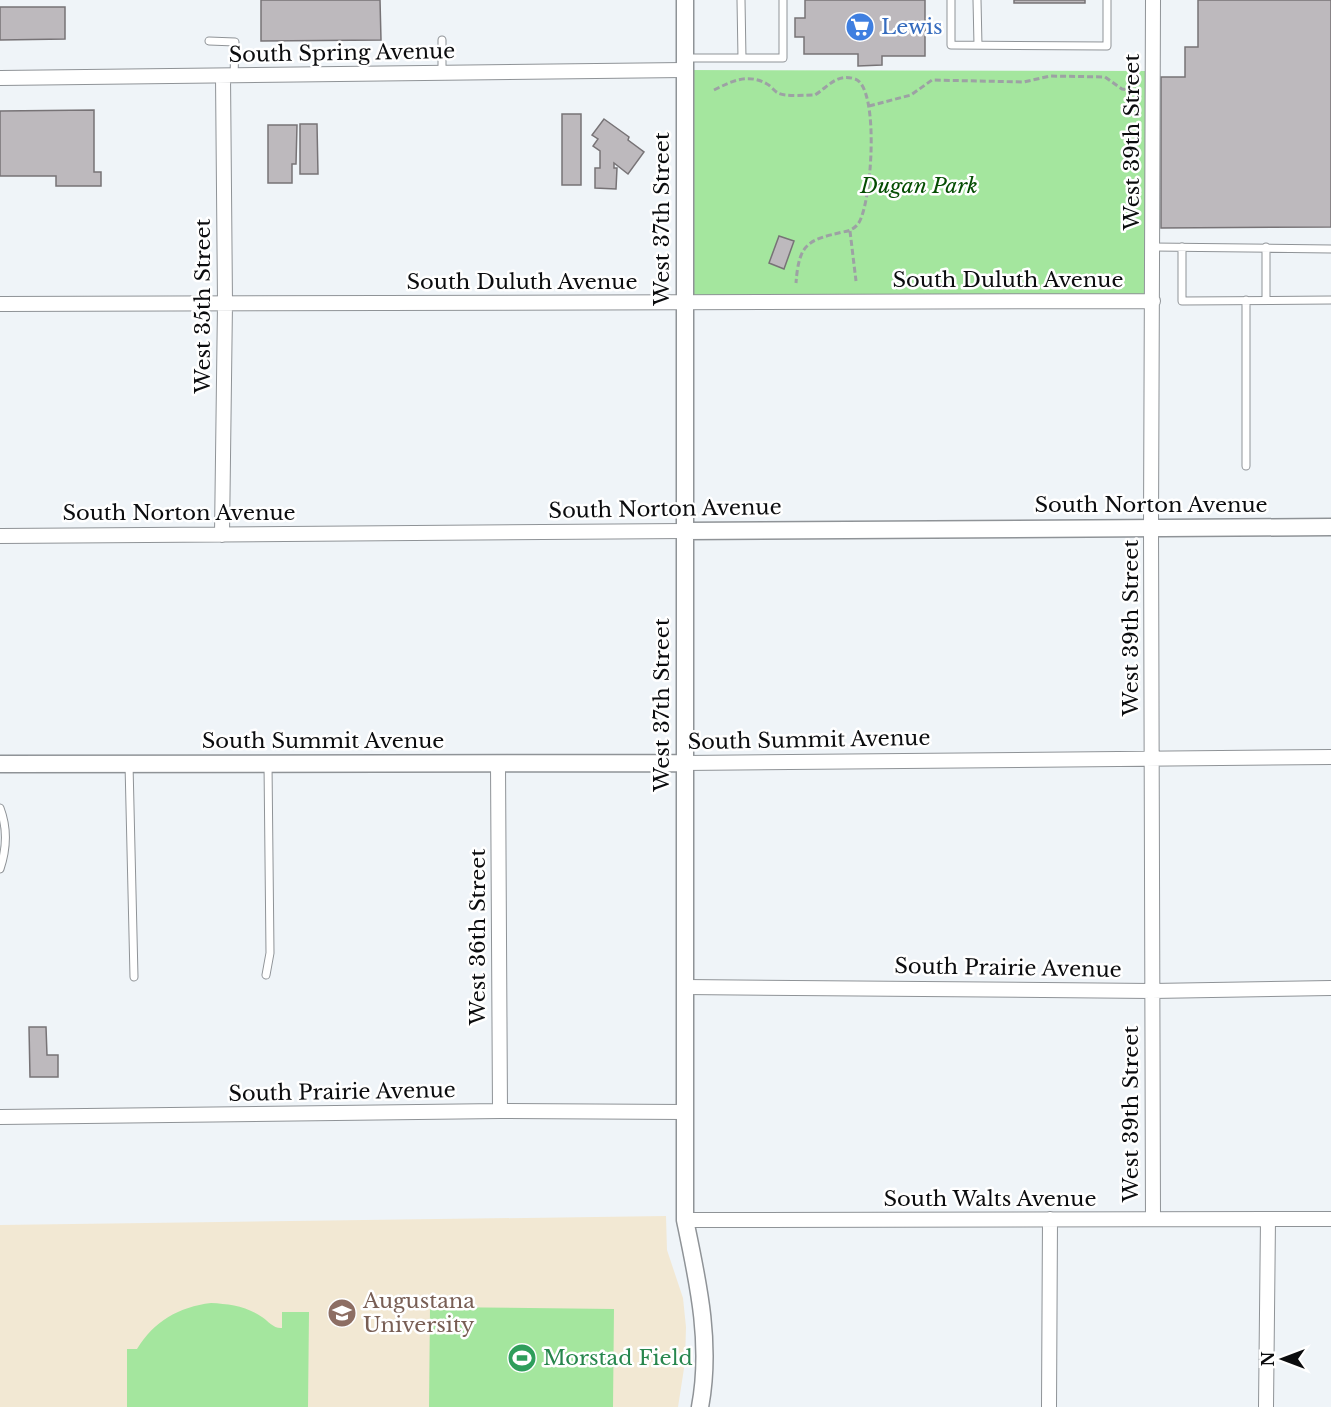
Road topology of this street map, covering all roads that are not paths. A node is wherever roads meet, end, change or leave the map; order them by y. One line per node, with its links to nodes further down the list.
1 (685, 0): 12 (street, West 37th Street)
2 (741, 0): 11 (lane)
3 (783, 0): 11 (lane)
4 (951, 0): 10 (lane)
5 (977, 0): 10 (lane)
6 (1107, 0): 10 (lane)
7 (1153, 0): 16 (street, West 39th Street)
8 (442, 40): 13 (lane)
9 (209, 41): 14 (lane)
10 (978, 45)
11 (742, 58): 12 (lane)
12 (684, 64): 13 (street, South Spring Avenue); 24 (street, West 37th Street)
13 (441, 73): 14 (street, South Spring Avenue)
14 (229, 76): 15 (street, South Spring Avenue); 25 (street, West 35th Street)
15 (0, 78)
16 (1153, 247): 17 (lane); 23 (street, West 39th Street)
17 (1182, 247): 18 (lane); 20 (lane)
18 (1266, 247): 19 (lane); 21 (lane)
19 (1331, 249)
20 (1246, 300): 21 (lane); 27 (lane)
21 (1266, 300): 22 (lane)
22 (1331, 300)
23 (1153, 301): 24 (street, South Duluth Avenue); 28 (street, West 39th Street)
24 (684, 302): 25 (street, South Duluth Avenue); 30 (street, West 37th Street)
25 (225, 303): 26 (street, South Duluth Avenue); 31 (street, West 35th Street)
26 (0, 304)
27 (1246, 466)
28 (1151, 527): 29 (street, South Norton Avenue); 30 (street, South Norton Avenue); 34 (street, West 39th Street)
29 (1331, 527)
30 (685, 531): 31 (street, South Norton Avenue); 39 (street, West 37th Street)
31 (222, 535): 32 (street, South Norton Avenue)
32 (0, 536)
33 (1331, 757): 34 (street, South Summit Avenue)
34 (1153, 758): 39 (street, South Summit Avenue); 46 (street, West 39th Street)
35 (0, 764): 36 (street, South Summit Avenue)
36 (129, 764): 37 (street, South Summit Avenue); 43 (lane)
37 (268, 764): 38 (street, South Summit Avenue); 42 (lane)
38 (498, 764): 39 (street, South Summit Avenue); 47 (street, West 36th Street)
39 (684, 764): 44 (street, West 37th Street)
40 (0, 808): 41 (lane)
41 (0, 869)
42 (266, 975)
43 (134, 977)
44 (685, 987): 46 (street, South Prairie Avenue); 48 (street, West 37th Street)
45 (1331, 988): 46 (street, South Prairie Avenue)
46 (1152, 991): 50 (street, West 39th Street)
47 (500, 1110): 48 (street, South Prairie Avenue); 49 (street, South Prairie Avenue)
48 (684, 1112): 53 (street, West 37th Street)
49 (0, 1117)
50 (1153, 1219): 51 (street, South Walts Avenue); 54 (street, South Walts Avenue)
51 (1268, 1219): 52 (street, South Walts Avenue); 57 (street)
52 (1331, 1219)
53 (685, 1220): 54 (street, South Walts Avenue); 55 (street, West 37th Street)
54 (1050, 1220): 56 (street)
55 (700, 1407)
56 (1049, 1407)
57 (1266, 1407)

